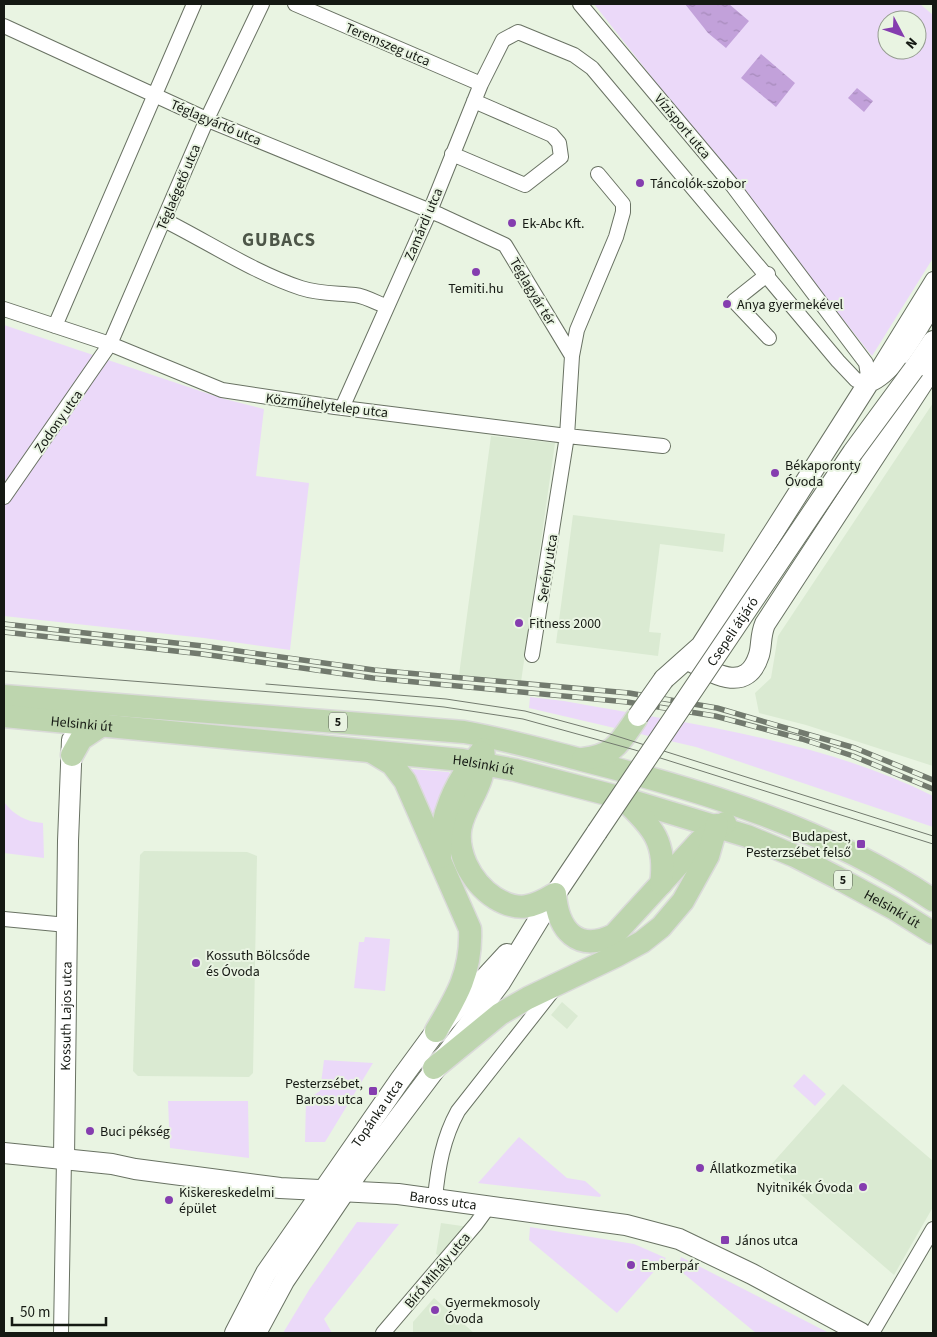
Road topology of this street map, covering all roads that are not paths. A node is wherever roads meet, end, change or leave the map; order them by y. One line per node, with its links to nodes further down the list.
1 (194, 4): 7 (street)
2 (262, 4): 9 (street, Téglaégető utca)
3 (295, 4): 6 (street, Teremszeg utca)
4 (580, 4): 23 (street, Vízisport utca)
5 (4, 26): 7 (street, Téglagyártó utca)
6 (481, 84): 8 (street, Zamárdi utca); 14 (street, Zamárdi utca)
7 (155, 96): 9 (street, Téglagyártó utca); 19 (street)
8 (474, 101): 10 (street, Zamárdi utca); 10 (street)
9 (207, 119): 12 (street, Téglagyártó utca); 13 (street, Téglaégető utca)
10 (452, 154): 12 (street, Zamárdi utca)
11 (598, 174): 25 (street, Téglagyár tér)
12 (430, 211): 17 (street, Zamárdi utca); 25 (street, Téglagyár tér)
13 (164, 220): 17 (street); 22 (street, Téglaégető utca)
14 (768, 274): 20 (street); 26 (street)
15 (933, 279): 28 (street)
16 (933, 303): 28 (street)
17 (387, 307): 29 (street, Zamárdi utca)
18 (4, 309): 19 (street, Közműhelytelep utca)
19 (55, 326): 22 (street, Közműhelytelep utca)
20 (769, 338)
21 (933, 341): 27 (street, Csepeli átjáró)
22 (110, 344): 29 (street, Közműhelytelep utca); 32 (street, Zodony utca)
23 (853, 348): 26 (street); 28 (street, Vízisport utca)
24 (933, 349): 27 (street, Csepeli átjáró)
25 (572, 356): 30 (street, Téglagyár tér)
26 (838, 360): 28 (street)
27 (924, 368): 34 (street); 57 (street, Csepeli átjáró, bridge)
28 (869, 382): 34 (street)
29 (342, 408): 30 (street, Közműhelytelep utca)
30 (567, 436): 31 (street, Közműhelytelep utca); 33 (street, Serény utca)
31 (663, 446)
32 (4, 497)
33 (532, 655)
34 (688, 660): 38 (street, bridge)
35 (4, 696): 36 (main road, Helsinki út / 5)
36 (61, 700): 39 (street, Kossuth Lajos utca); 42 (main road, Helsinki út / 5)
37 (4, 716): 39 (main road, Helsinki út / 5)
38 (636, 719): 44 (main road); 46 (main road)
39 (71, 722): 40 (main road, Helsinki út / 5); 43 (street, Kossuth Lajos utca)
40 (102, 725): 41 (main road, Helsinki út / 5); 43 (main road)
41 (371, 751): 42 (main road, Helsinki út / 5); 53 (main road)
42 (478, 752): 44 (main road, Helsinki út / 5); 45 (main road, Helsinki út / 5); 47 (main road); 53 (main road)
43 (72, 755): 59 (street, Kossuth Lajos utca)
44 (582, 760): 46 (main road, Helsinki út / 5)
45 (515, 770): 47 (main road); 49 (main road, Helsinki út / 5)
46 (662, 779): 48 (main road, Helsinki út / 5)
47 (479, 787): 57 (main road)
48 (698, 791): 50 (main road); 54 (main road, Helsinki út / 5)
49 (622, 798): 50 (main road, Helsinki út / 5); 55 (main road)
50 (717, 828): 51 (main road, Helsinki út / 5); 52 (main road); 54 (main road); 55 (main road)
51 (747, 836): 52 (main road); 60 (main road, Helsinki út / 5)
52 (708, 856): 61 (main road)
53 (441, 860): 62 (main road)
54 (877, 866): 56 (main road, Helsinki út / 5)
55 (661, 884): 57 (main road)
56 (933, 900)
57 (549, 902): 62 (street, Topánka utca); 63 (street, Topánka utca)
58 (4, 919): 59 (street)
59 (67, 925): 65 (street, Kossuth Lajos utca)
60 (933, 934)
61 (559, 983): 63 (main road); 68 (street)
62 (436, 1031): 66 (street, Topánka utca)
63 (434, 1068): 67 (street, Topánka utca)
64 (4, 1153): 65 (street, Baross utca)
65 (64, 1158): 66 (street, Baross utca); 71 (street, Kossuth Lajos utca)
66 (323, 1191): 67 (street, Baross utca); 72 (street, Topánka utca)
67 (345, 1191): 68 (street, Baross utca); 73 (street, Topánka utca)
68 (435, 1198): 69 (street, Baross utca)
69 (489, 1206): 74 (street, Bíró Mihály utca); 75 (street, Baross utca)
70 (933, 1228): 76 (street)
71 (61, 1333)
72 (234, 1333)
73 (256, 1333)
74 (384, 1333)
75 (861, 1333)
76 (872, 1333)

